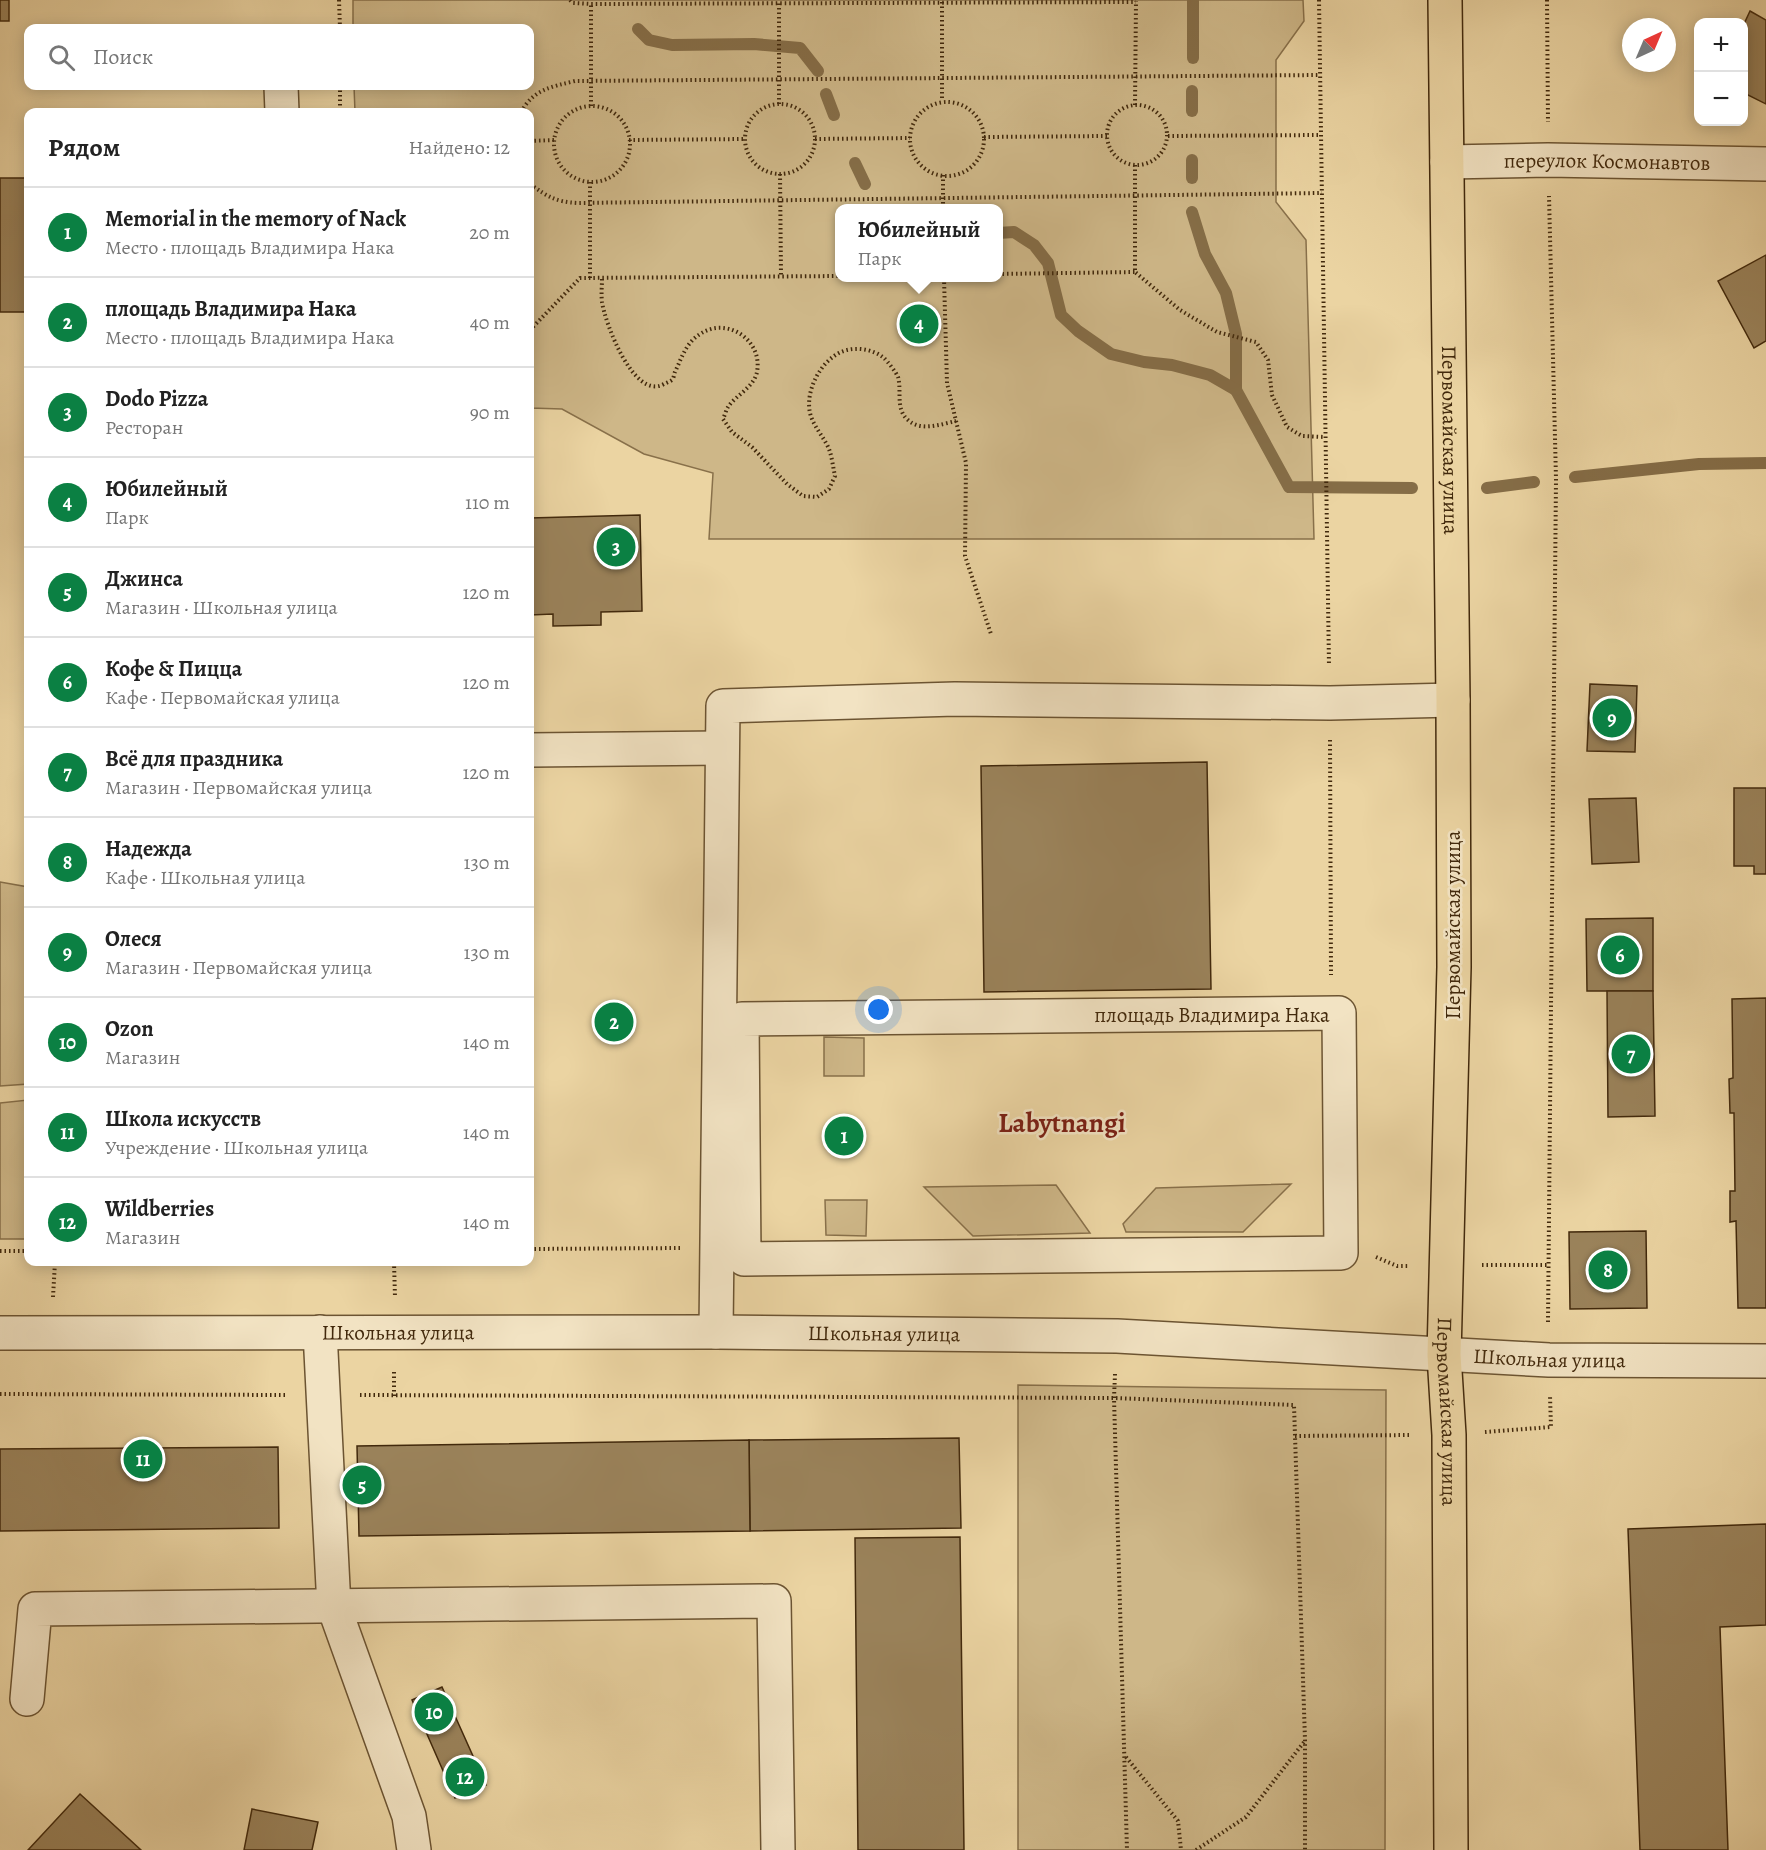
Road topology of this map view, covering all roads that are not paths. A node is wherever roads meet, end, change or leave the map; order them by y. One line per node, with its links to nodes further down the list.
1 (1445, 0): 4 (main road, Первомайская улица)
2 (282, 90): 3 (street)
3 (282, 108)
4 (1448, 162): 5 (street, переулок Космонавтов); 6 (main road, Первомайская улица)
5 (1766, 164)
6 (1453, 700): 7 (street); 13 (main road, Первомайская улица)
7 (721, 748): 8 (street); 11 (street)
8 (534, 750)
9 (744, 1259): 9 (street, площадь Владимира Нака)
10 (320, 1332): 11 (street, Школьная улица); 12 (street, Школьная улица); 15 (street)
11 (716, 1332): 13 (street, Школьная улица)
12 (0, 1333)
13 (1444, 1354): 14 (street, Школьная улица); 19 (main road, Первомайская улица)
14 (1766, 1361)
15 (334, 1607): 16 (street); 17 (street); 18 (street)
16 (27, 1699)
17 (414, 1850)
18 (778, 1850)
19 (1451, 1850)

